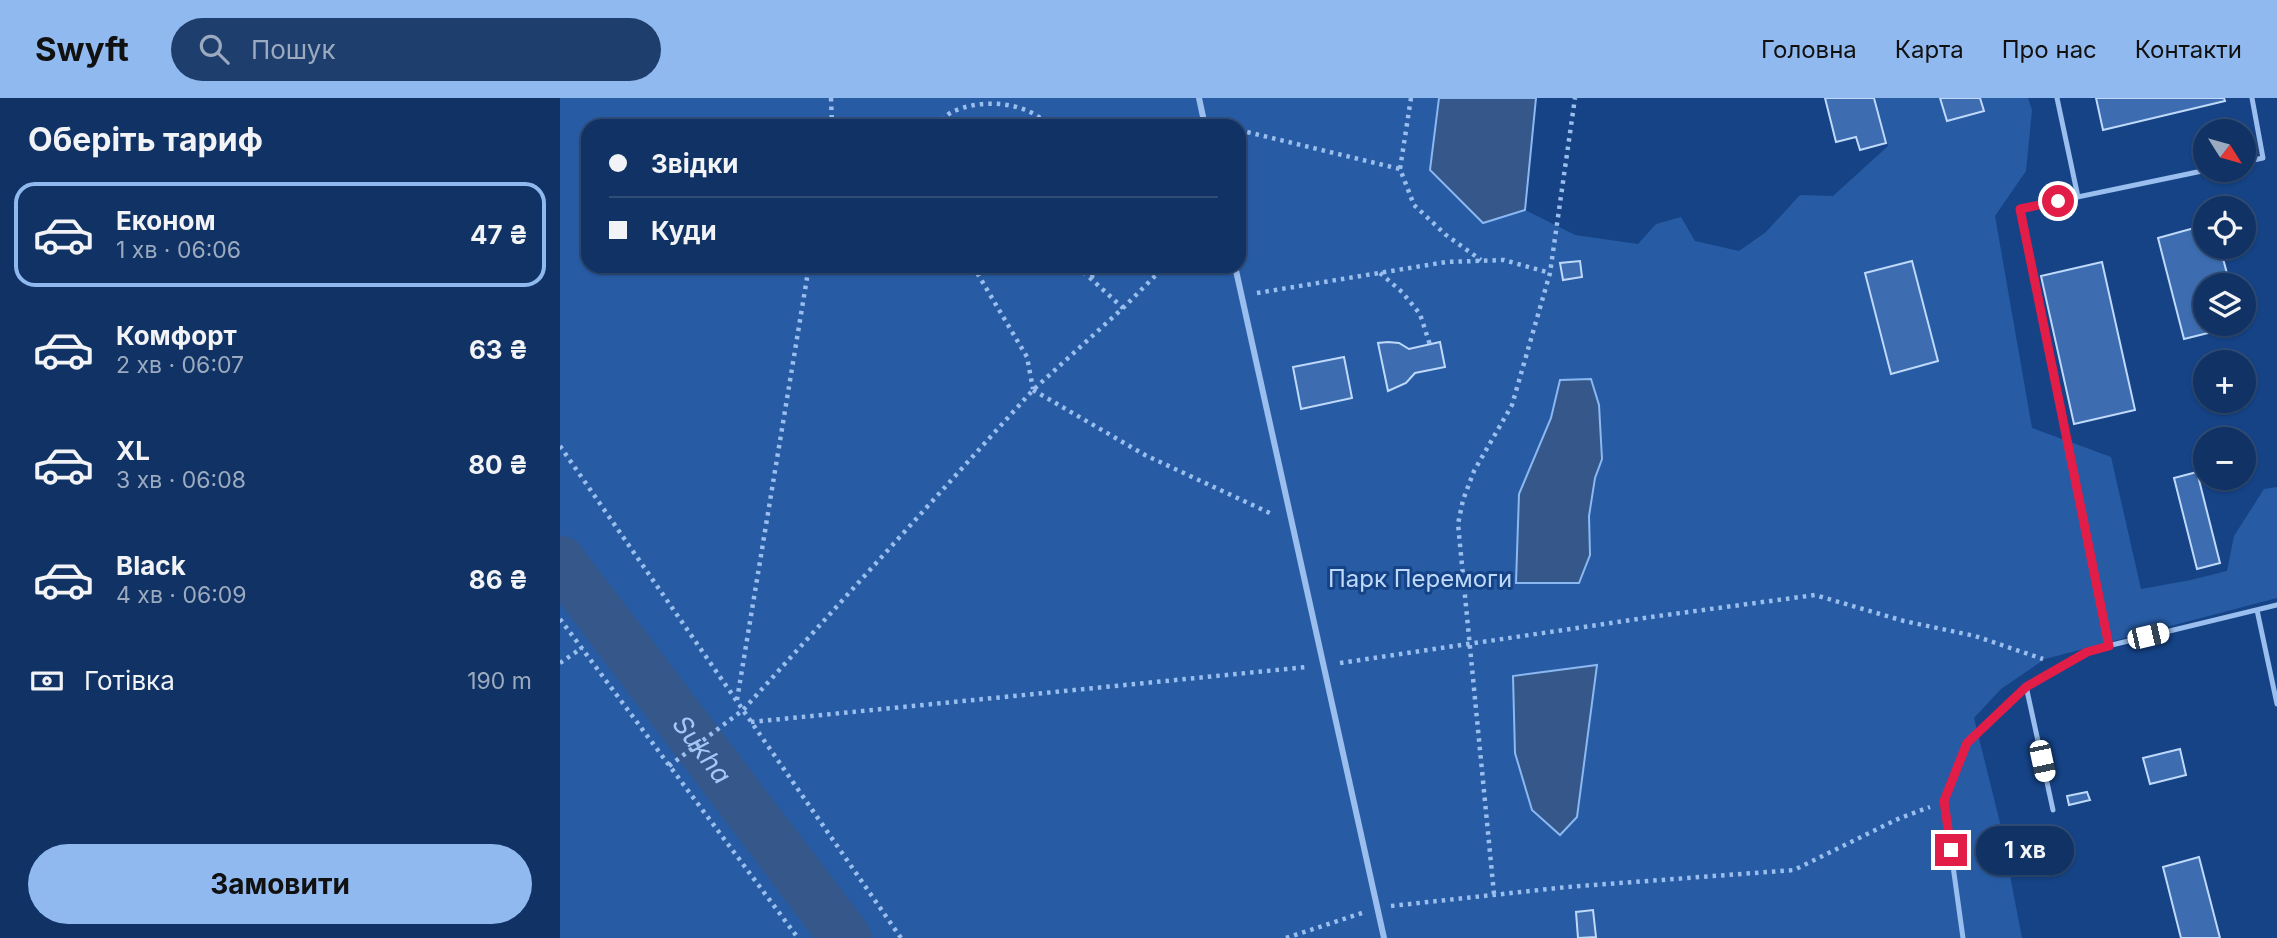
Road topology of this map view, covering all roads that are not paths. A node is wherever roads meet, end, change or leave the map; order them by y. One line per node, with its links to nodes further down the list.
1 (1199, 98): 4 (street)
2 (2057, 98): 9 (lane)
3 (2252, 98): 5 (lane)
4 (1204, 119)
5 (2256, 119)
6 (2256, 120): 7 (lane)
7 (2256, 159)
8 (2193, 173): 9 (lane)
9 (2078, 197): 13 (lane)
10 (1237, 273): 17 (street)
11 (2277, 605): 12 (lane)
12 (2257, 610): 13 (lane); 15 (lane)
13 (2109, 646): 14 (lane)
14 (2026, 687): 16 (lane); 18 (lane)
15 (2277, 704)
16 (2053, 810)
17 (1384, 938)
18 (1964, 938)

